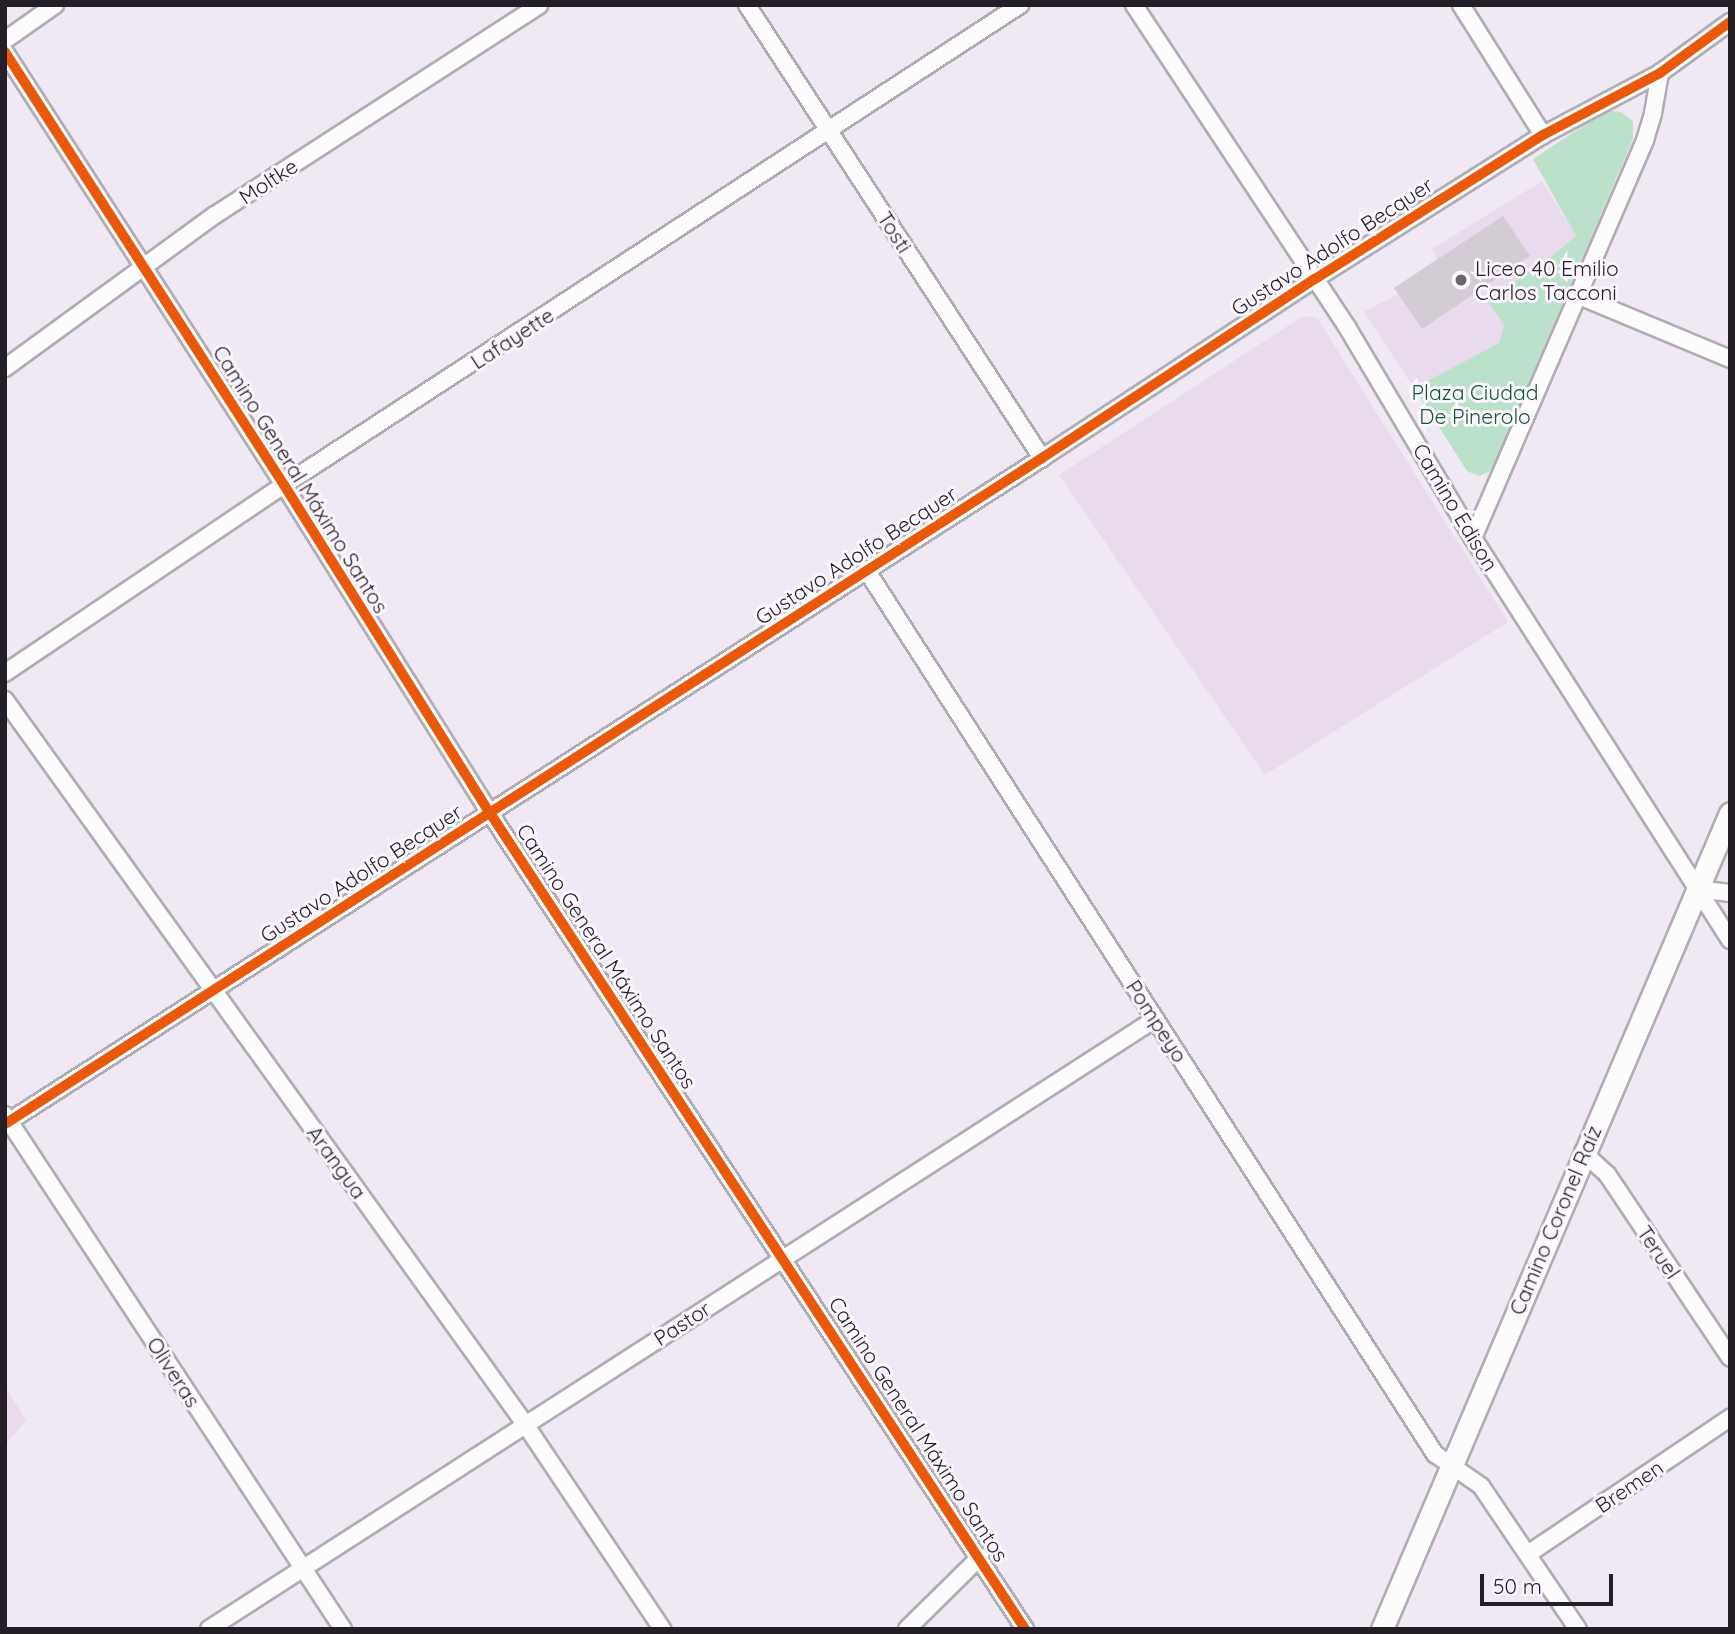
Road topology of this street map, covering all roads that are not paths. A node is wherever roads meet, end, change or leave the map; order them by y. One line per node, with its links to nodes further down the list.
1 (55, 5): 8 (street)
2 (539, 5): 13 (street, Moltke)
3 (747, 5): 11 (street, Tosti)
4 (1020, 5): 11 (street, Lafayette)
5 (1134, 5): 14 (street, Camino Edison)
6 (1461, 5): 12 (street)
7 (1730, 22): 10 (street, Gustavo Adolfo Becquer)
8 (5, 40)
9 (5, 52): 13 (street, Camino General Máximo Santos)
10 (1660, 73): 12 (street, Gustavo Adolfo Becquer); 15 (street)
11 (829, 132): 18 (street, Tosti); 19 (street, Lafayette)
12 (1543, 135): 14 (street, Gustavo Adolfo Becquer)
13 (143, 267): 17 (street, Moltke); 19 (street, Camino General Máximo Santos)
14 (1315, 279): 18 (street, Gustavo Adolfo Becquer); 20 (street, Camino Edison)
15 (1578, 296): 16 (street); 20 (street)
16 (1730, 359)
17 (5, 368)
18 (1042, 458): 21 (street, Gustavo Adolfo Becquer)
19 (284, 485): 22 (street, Lafayette); 24 (street, Camino General Máximo Santos)
20 (1473, 538): 26 (street, Camino Edison)
21 (867, 570): 24 (street, Gustavo Adolfo Becquer); 30 (street, Pompeyo)
22 (5, 673)
23 (5, 700): 29 (street, Arangua)
24 (490, 813): 29 (street, Gustavo Adolfo Becquer); 33 (street, Camino General Máximo Santos)
25 (1730, 813): 26 (street, Camino Coronel Raíz)
26 (1697, 889): 27 (street); 28 (street, Camino Edison); 32 (street, Camino Coronel Raíz)
27 (1730, 893)
28 (1730, 940)
29 (214, 991): 31 (street, Gustavo Adolfo Becquer); 36 (street, Arangua)
30 (1155, 1019): 33 (street, Pastor); 37 (street, Pompeyo)
31 (7, 1120): 40 (street, Oliveras)
32 (1583, 1152): 34 (street, Teruel); 37 (street, Camino Coronel Raíz)
33 (783, 1258): 36 (street, Pastor); 39 (street, Camino General Máximo Santos)
34 (1730, 1358)
35 (1730, 1418): 38 (street, Bremen)
36 (526, 1424): 40 (street, Pastor); 43 (street, Arangua)
37 (1453, 1466): 38 (street, Pompeyo); 46 (street, Camino Coronel Raíz)
38 (1528, 1554): 47 (street, Pompeyo)
39 (980, 1557): 44 (street); 45 (street, Camino General Máximo Santos)
40 (303, 1568): 41 (street, Pastor); 42 (street, Oliveras)
41 (209, 1629)
42 (343, 1629)
43 (662, 1629)
44 (908, 1629)
45 (1025, 1629)
46 (1382, 1629)
47 (1578, 1629)

